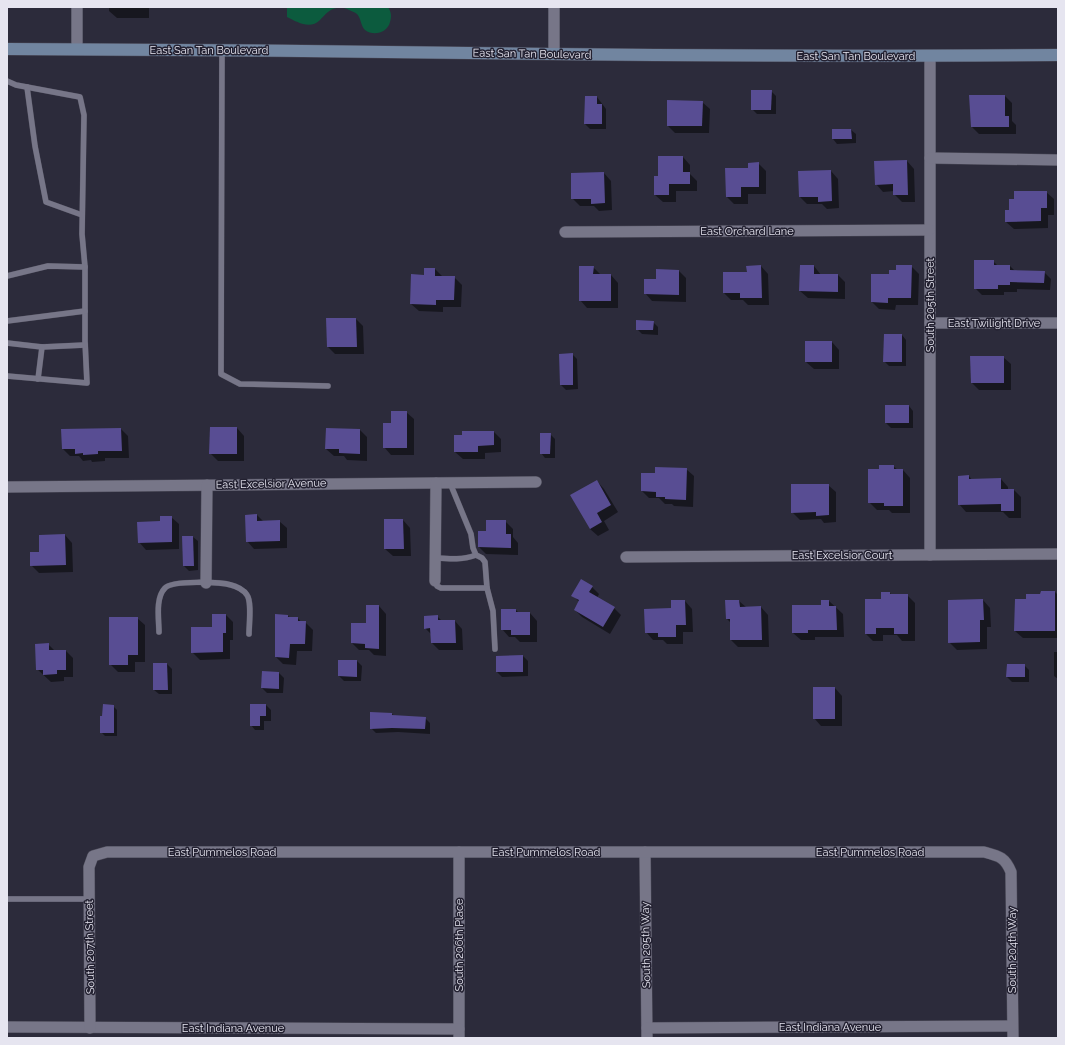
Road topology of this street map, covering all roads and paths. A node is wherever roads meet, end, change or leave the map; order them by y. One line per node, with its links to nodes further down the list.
1 (77, 7): 4 (street)
2 (554, 7): 6 (street)
3 (7, 49): 4 (street, East San Tan Boulevard)
4 (77, 49): 5 (street, East San Tan Boulevard)
5 (222, 50): 6 (street, East San Tan Boulevard); 27 (lane)
6 (554, 54): 7 (street, East San Tan Boulevard)
7 (930, 56): 8 (street, East San Tan Boulevard); 11 (street, South 205th Street)
8 (1058, 56)
9 (7, 81): 10 (lane)
10 (27, 87): 13 (lane); 13 (lane)
11 (930, 158): 12 (street); 14 (street, South 205th Street)
12 (1058, 160)
13 (82, 215): 16 (lane)
14 (929, 230): 15 (street, East Orchard Lane); 20 (street, South 205th Street)
15 (565, 232)
16 (86, 267): 17 (lane); 18 (lane)
17 (7, 276)
18 (85, 311): 19 (lane); 23 (lane)
19 (7, 321)
20 (930, 323): 21 (street, East Twilight Drive); 35 (street, South 205th Street)
21 (1058, 323)
22 (7, 343): 24 (lane)
23 (85, 345): 24 (lane); 26 (lane)
24 (42, 347): 26 (lane)
25 (7, 376): 26 (lane)
26 (38, 379)
27 (328, 386)
28 (536, 482): 30 (street, East Excelsior Avenue)
29 (436, 483): 30 (street, East Excelsior Avenue); 31 (street, East Excelsior Avenue); 37 (street)
30 (450, 483): 33 (lane)
31 (207, 485): 32 (street, East Excelsior Avenue); 39 (street)
32 (7, 487)
33 (476, 554): 37 (lane); 40 (lane)
34 (1058, 554): 35 (street, East Excelsior Court)
35 (930, 555): 36 (street, East Excelsior Court)
36 (626, 557)
37 (436, 558): 38 (street)
38 (435, 581): 40 (lane)
39 (206, 583): 41 (lane); 42 (lane)
40 (487, 588): 43 (lane)
41 (160, 632)
42 (249, 634)
43 (495, 649)
44 (459, 852): 45 (street, East Pummelos Road); 47 (street, East Pummelos Road); 53 (street, South 206th Place)
45 (645, 852): 46 (street, East Pummelos Road); 54 (street, South 205th Way)
46 (1007, 862): 50 (street, South 204th Way)
47 (89, 867): 48 (street, South 207th Street)
48 (89, 899): 49 (lane); 52 (street, South 207th Street)
49 (7, 900)
50 (1012, 1026): 54 (street, East Indiana Avenue); 55 (street, South 204th Way)
51 (7, 1027): 52 (street, East Indiana Avenue)
52 (90, 1028): 53 (street, East Indiana Avenue)
53 (459, 1033)
54 (647, 1033)
55 (1013, 1038)

